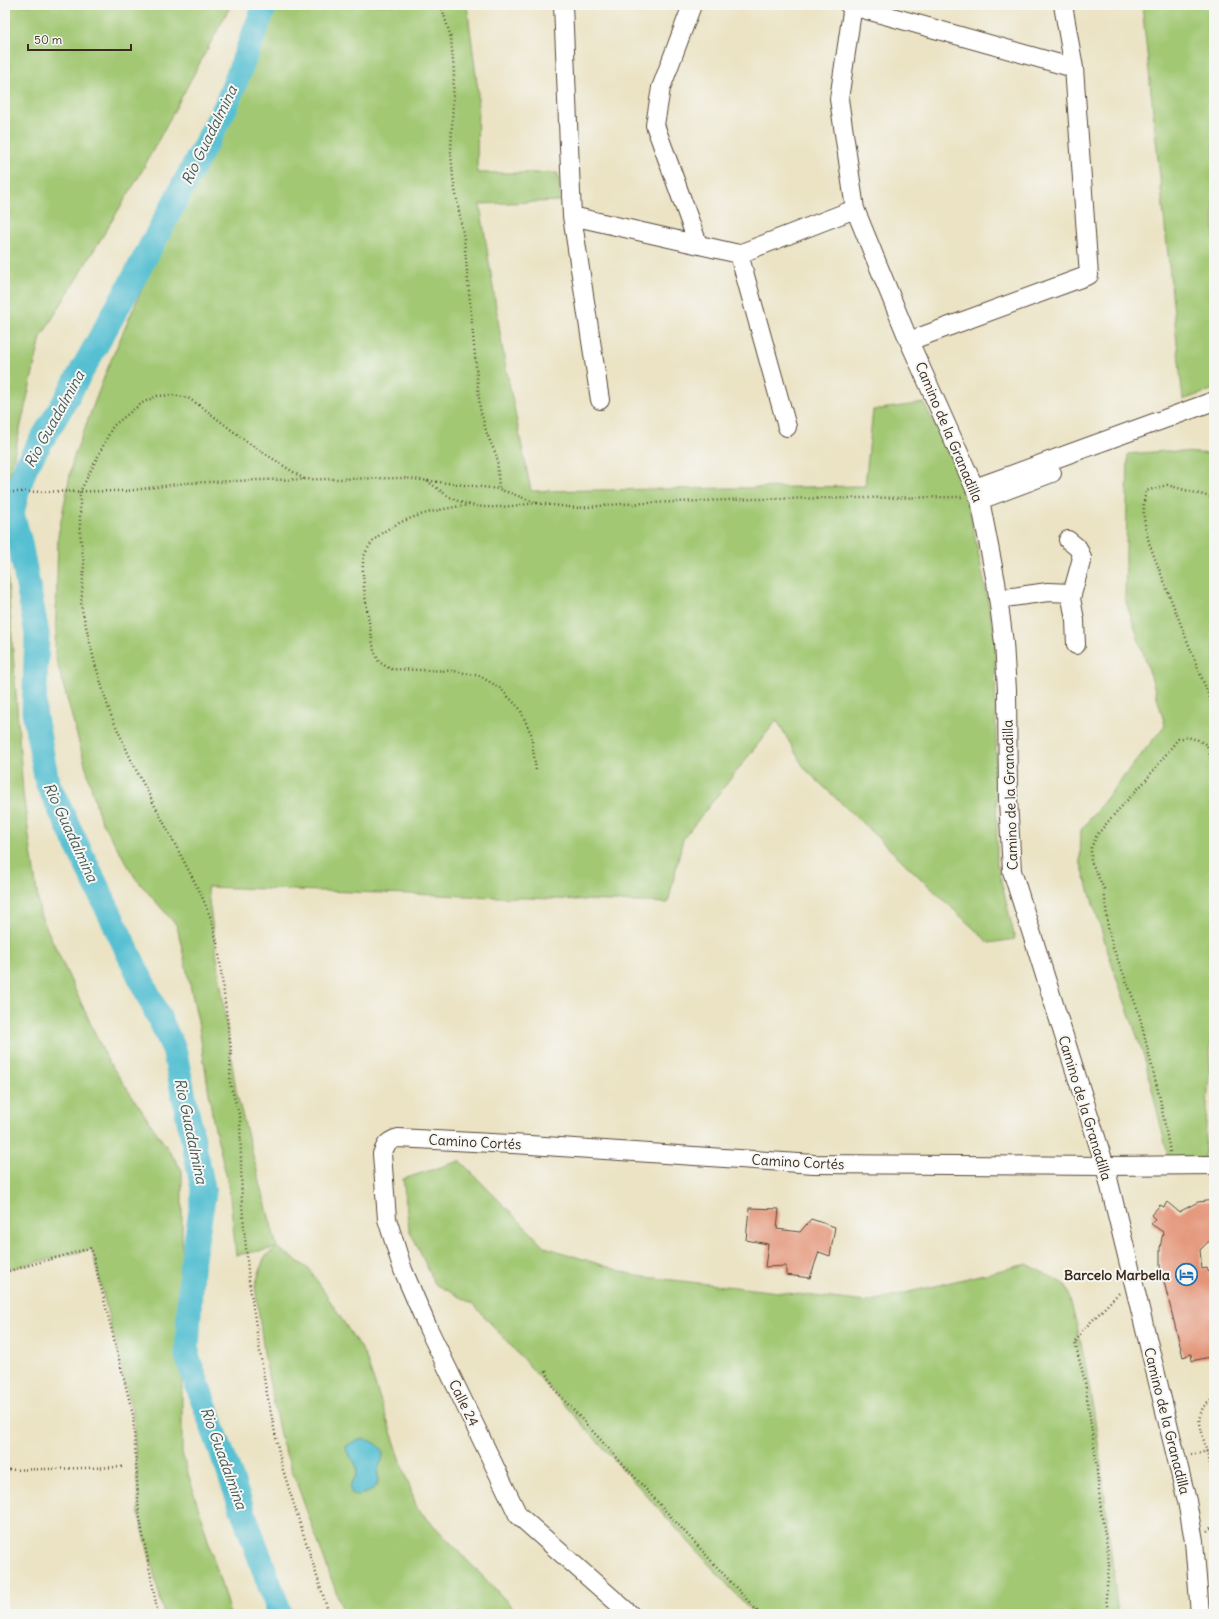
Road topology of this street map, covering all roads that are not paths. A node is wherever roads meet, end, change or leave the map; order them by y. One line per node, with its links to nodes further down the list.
1 (563, 5): 7 (street)
2 (692, 5): 8 (street)
3 (852, 5): 5 (street); 6 (street, Camino de la Granadilla)
4 (1063, 5): 5 (street)
5 (1074, 68): 10 (street)
6 (856, 209): 9 (street); 10 (street, Camino de la Granadilla)
7 (572, 216): 8 (street); 11 (street)
8 (698, 244): 9 (street)
9 (738, 254): 14 (street)
10 (909, 341): 15 (street, Camino de la Granadilla)
11 (600, 400)
12 (1214, 400): 15 (street)
13 (1214, 412): 15 (street)
14 (787, 426)
15 (977, 494): 18 (street, Camino de la Granadilla)
16 (1068, 540): 17 (street)
17 (1072, 593): 18 (street); 19 (street)
18 (998, 599): 22 (street, Camino de la Granadilla)
19 (1076, 645)
20 (385, 1146): 22 (street, Camino Cortés); 23 (street, Calle 24)
21 (1214, 1164): 22 (street, Camino Cortés)
22 (1105, 1166): 24 (street, Camino de la Granadilla)
23 (630, 1614)
24 (1200, 1614)

